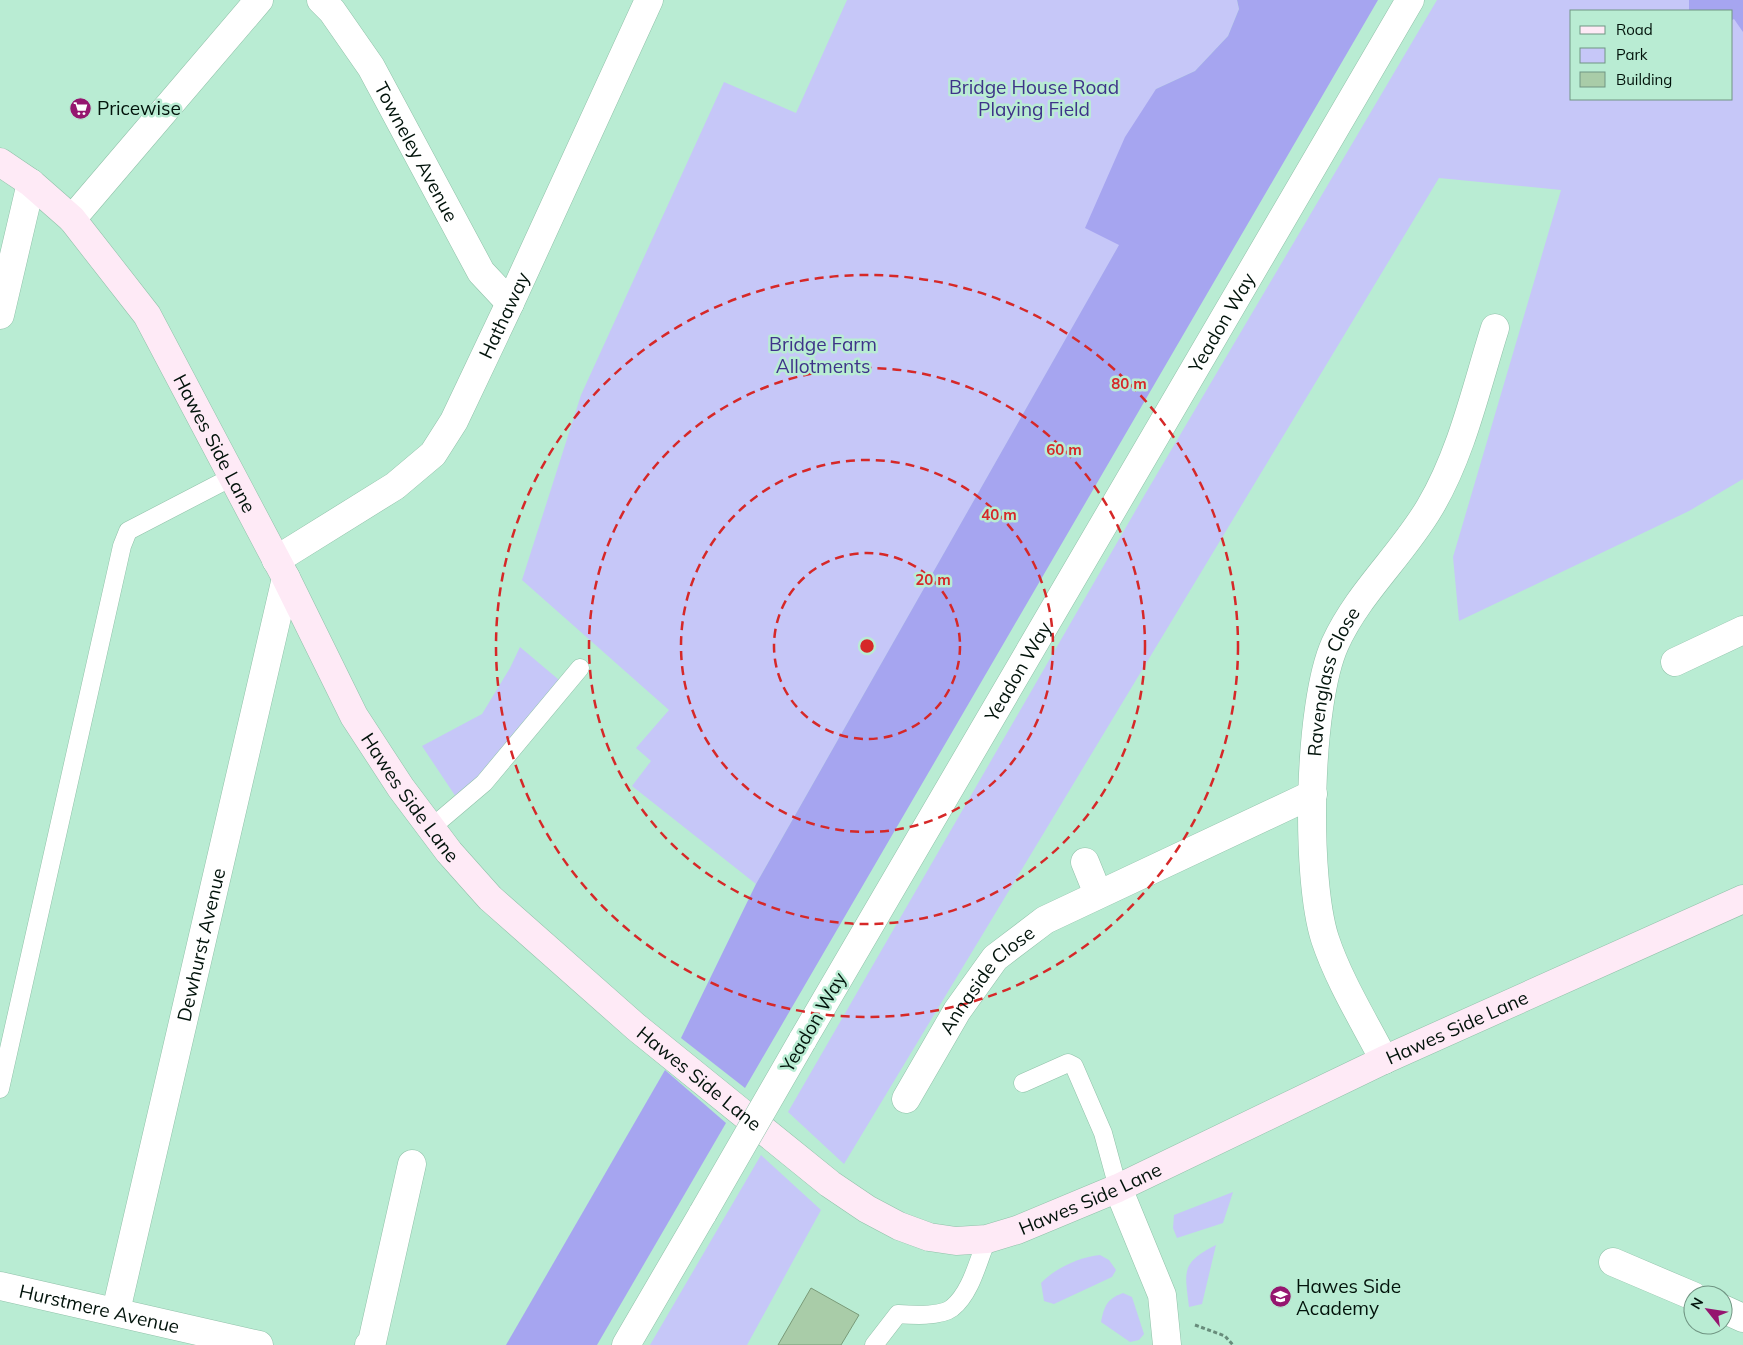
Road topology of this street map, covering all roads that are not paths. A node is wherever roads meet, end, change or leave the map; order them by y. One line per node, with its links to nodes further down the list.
1 (259, 0): 7 (street)
2 (321, 0): 8 (street, Towneley Avenue)
3 (649, 0): 8 (street, Hathaway)
4 (1410, 0): 34 (street, Yeadon Way, bridge)
5 (0, 162): 6 (main road, Hawes Side Lane)
6 (31, 184): 7 (main road, Hawes Side Lane); 9 (street)
7 (72, 218): 11 (main road, Hawes Side Lane)
8 (510, 303): 12 (street, Hathaway)
9 (0, 316)
10 (1495, 328): 16 (street, Ravenglass Close)
11 (232, 477): 12 (main road, Hawes Side Lane); 23 (lane)
12 (281, 569): 17 (main road, Hawes Side Lane); 31 (street, Dewhurst Avenue)
13 (1743, 630): 14 (street)
14 (1674, 662)
15 (580, 668): 17 (lane)
16 (1313, 794): 19 (street, Annaside Close); 21 (street, Ravenglass Close)
17 (431, 828): 27 (main road, Hawes Side Lane)
18 (1085, 862): 19 (street)
19 (1098, 894): 24 (street, Annaside Close)
20 (1743, 899): 21 (main road, Hawes Side Lane)
21 (1384, 1060): 26 (main road, Hawes Side Lane)
22 (1023, 1082): 26 (lane)
23 (0, 1089)
24 (906, 1099)
25 (412, 1164): 33 (street)
26 (1118, 1188): 27 (main road, Hawes Side Lane); 36 (street)
27 (987, 1240): 35 (lane)
28 (1612, 1262): 30 (street)
29 (0, 1286): 31 (street, Hurstmere Avenue)
30 (1683, 1292)
31 (116, 1311): 32 (street, Hurstmere Avenue)
32 (260, 1345)
33 (369, 1345)
34 (626, 1345)
35 (874, 1345)
36 (1167, 1345)

